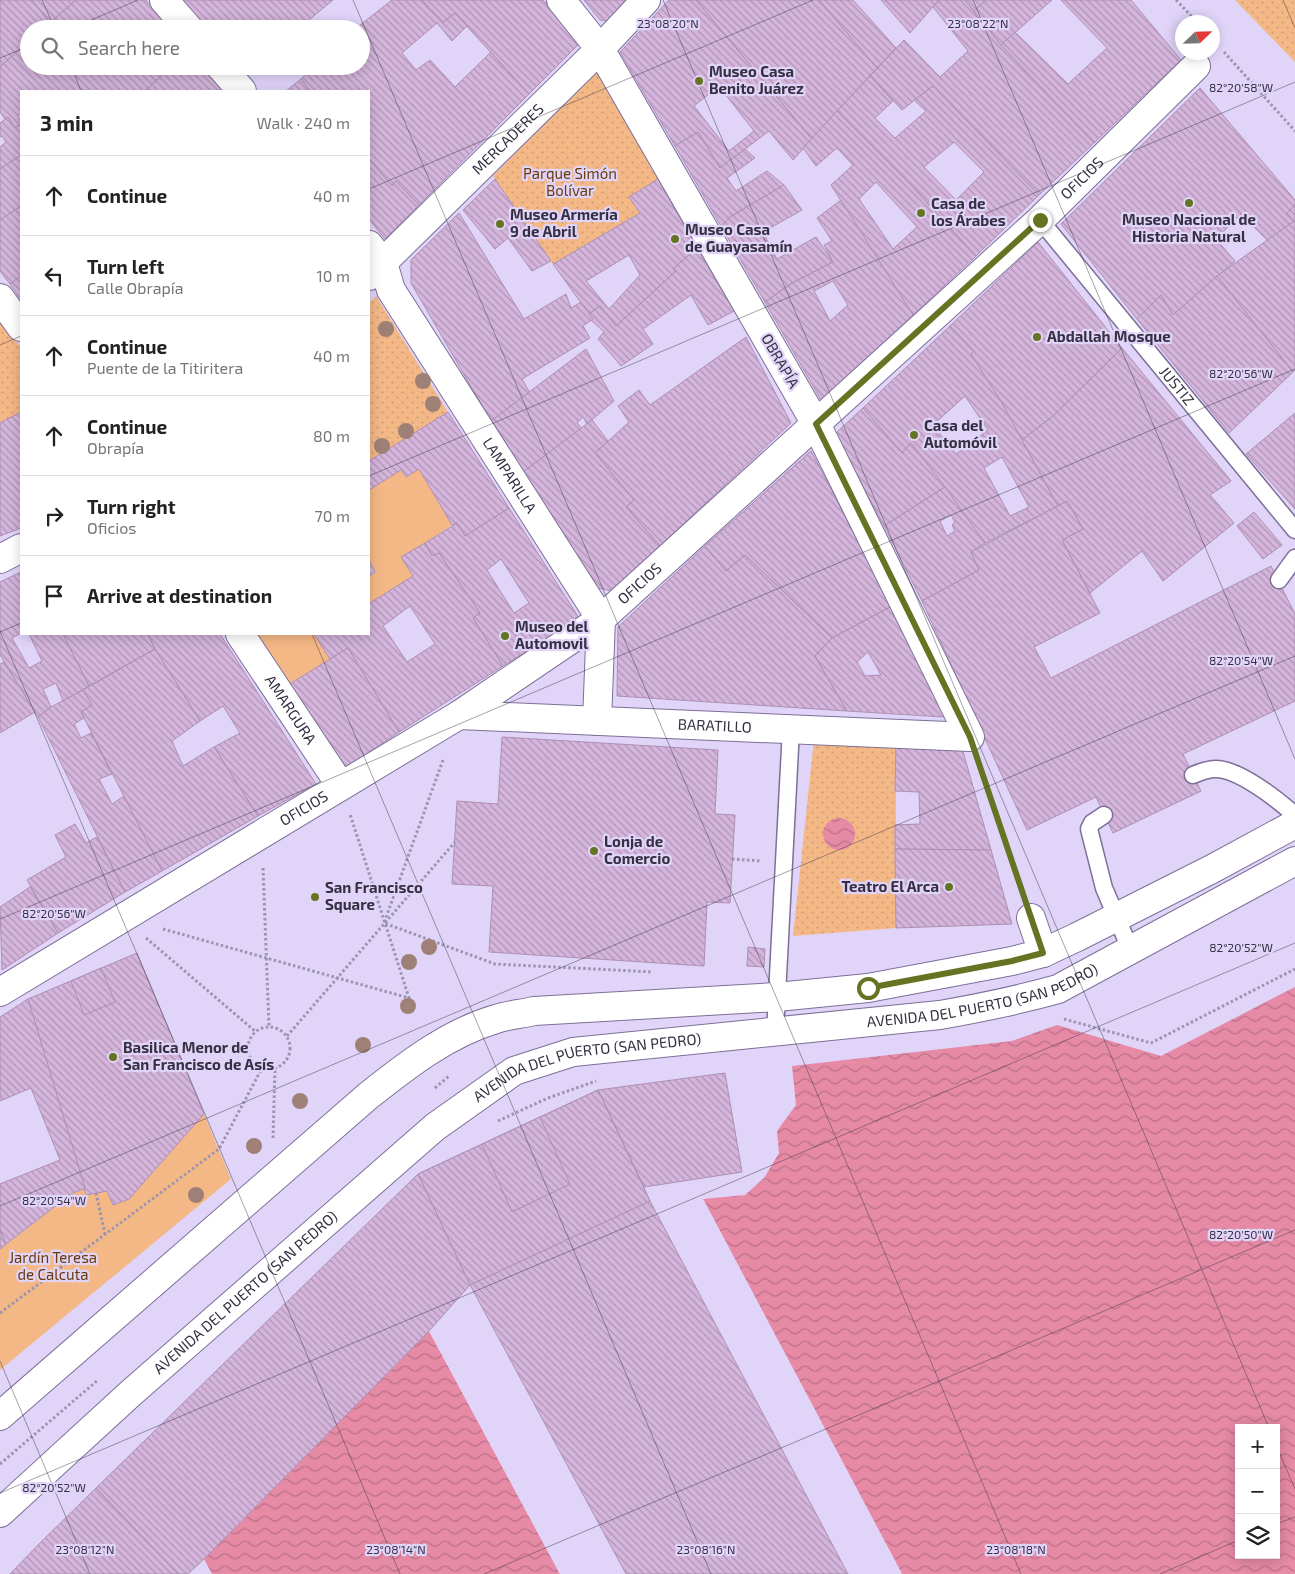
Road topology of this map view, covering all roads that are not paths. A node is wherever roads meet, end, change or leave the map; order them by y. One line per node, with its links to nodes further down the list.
1 (164, 0): 4 (street)
2 (561, 0): 5 (street, OBRAPÍA)
3 (646, 0): 5 (street, MERCADERES)
4 (181, 20)
5 (600, 49): 10 (street, MERCADERES); 13 (street, OBRAPÍA)
6 (1196, 66): 9 (street, OFICIOS)
7 (228, 75): 8 (street)
8 (241, 90)
9 (1040, 220): 13 (street, OFICIOS); 14 (lane, JUSTIZ)
10 (374, 261): 19 (street, LAMPARILLA)
11 (0, 298): 12 (street)
12 (20, 326)
13 (816, 424): 19 (street, OFICIOS); 24 (street, OBRAPÍA)
14 (1295, 530)
15 (20, 549): 17 (street)
16 (1295, 558): 18 (lane)
17 (0, 559)
18 (1279, 580)
19 (601, 619): 21 (street, OFICIOS); 22 (street)
20 (241, 635): 26 (street, AMARGURA)
21 (459, 715): 22 (street, BARATILLO); 26 (street, OFICIOS)
22 (603, 721): 23 (street, BARATILLO)
23 (791, 729): 24 (street, BARATILLO); 36 (lane)
24 (970, 737)
25 (1193, 775): 28 (lane)
26 (341, 786): 35 (street, OFICIOS)
27 (1104, 815): 32 (lane)
28 (1295, 815)
29 (1295, 824): 32 (street, AVENIDA DEL PUERTO (SAN PEDRO))
30 (1295, 861): 33 (street, AVENIDA DEL PUERTO (SAN PEDRO))
31 (1032, 918): 34 (street)
32 (1116, 918): 33 (lane); 34 (street, AVENIDA DEL PUERTO (SAN PEDRO))
33 (1131, 951): 37 (street, AVENIDA DEL PUERTO (SAN PEDRO))
34 (1043, 953): 36 (street, AVENIDA DEL PUERTO (SAN PEDRO))
35 (0, 992)
36 (777, 998): 37 (lane); 38 (street, AVENIDA DEL PUERTO (SAN PEDRO))
37 (775, 1033): 39 (street, AVENIDA DEL PUERTO (SAN PEDRO))
38 (0, 1416)
39 (0, 1513)

